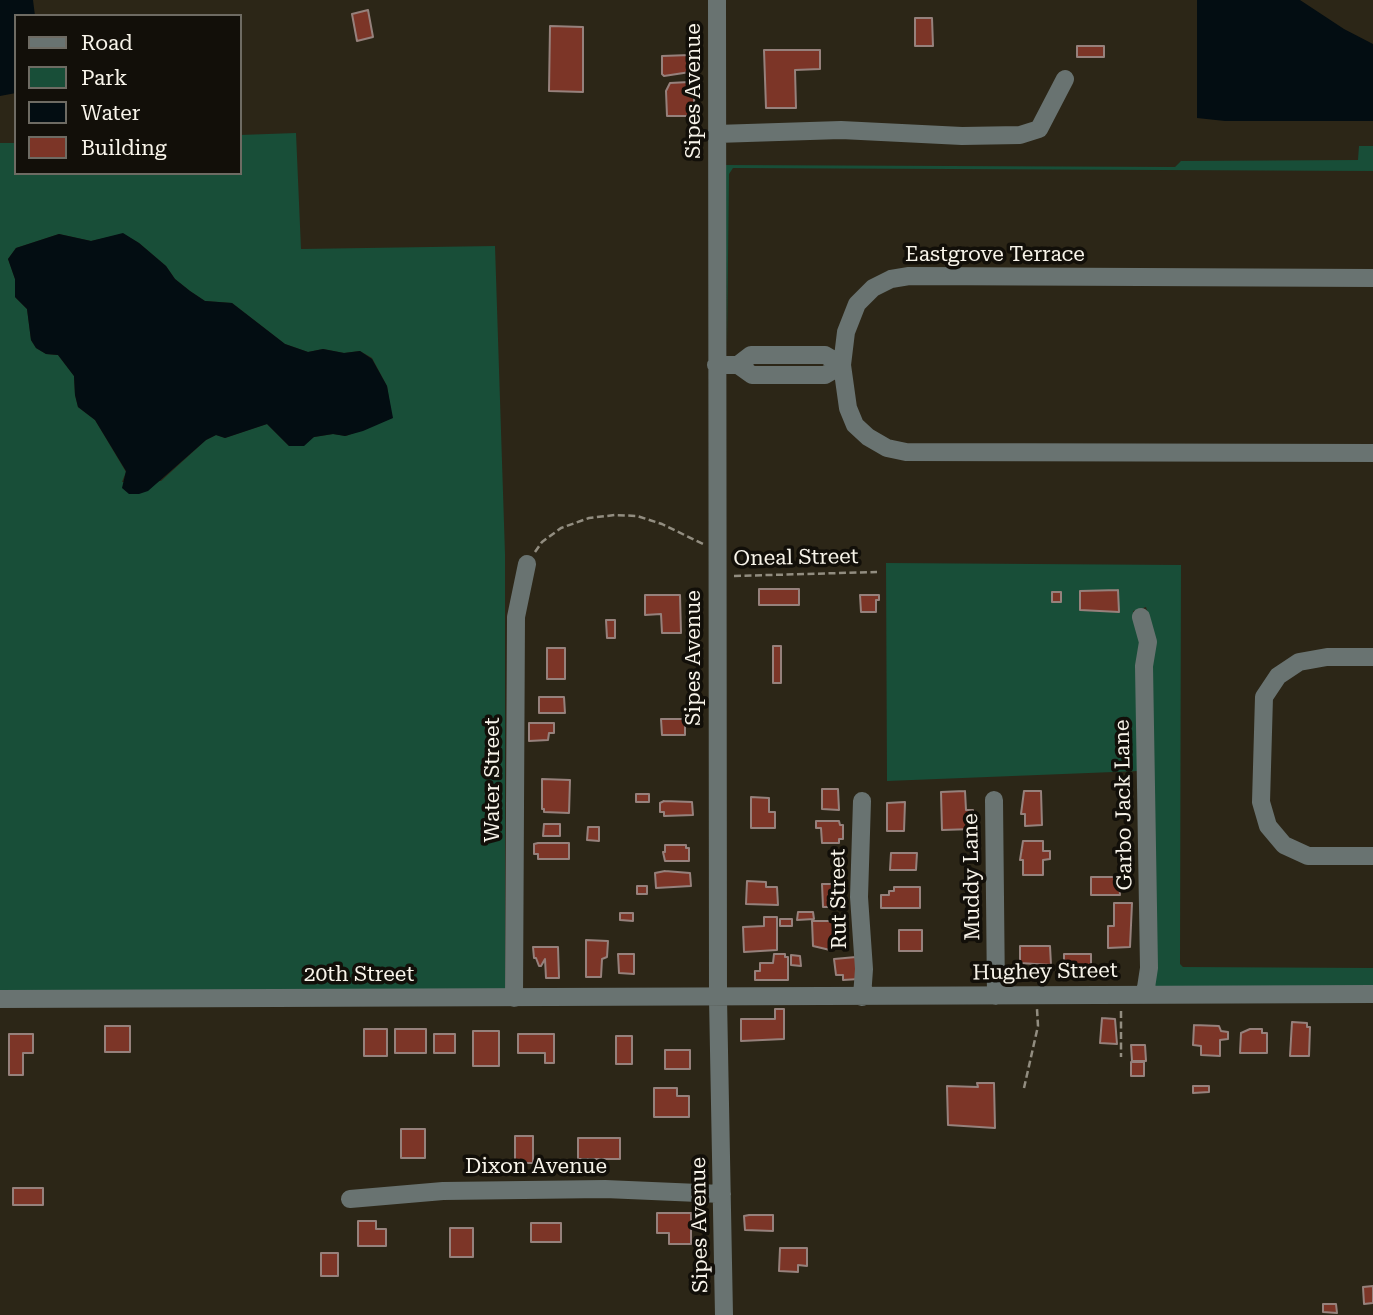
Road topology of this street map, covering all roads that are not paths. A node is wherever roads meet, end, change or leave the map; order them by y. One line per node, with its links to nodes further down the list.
1 (717, 0): 3 (street, Sipes Avenue)
2 (1065, 79): 3 (street)
3 (716, 134): 6 (street, Sipes Avenue)
4 (1373, 278): 8 (street, Eastgrove Terrace)
5 (780, 355): 7 (street); 8 (street); 9 (street)
6 (716, 365): 7 (street); 22 (street, Sipes Avenue)
7 (738, 365): 9 (street)
8 (842, 365): 9 (street); 10 (street, Eastgrove Terrace)
9 (780, 375)
10 (1373, 453)
11 (527, 564): 21 (street, Water Street)
12 (1142, 617): 17 (street, Garbo Jack Lane)
13 (1373, 657): 16 (street)
14 (994, 800): 19 (street, Muddy Lane)
15 (862, 801): 20 (street, Rut Street)
16 (1373, 856)
17 (1145, 994): 18 (street, Hughey Street); 19 (street, Hughey Street)
18 (1373, 994)
19 (996, 996): 20 (street, Hughey Street)
20 (862, 997): 22 (street, Hughey Street)
21 (514, 998): 22 (street, 20th Street); 23 (street, 20th Street)
22 (719, 998): 24 (street, Sipes Avenue)
23 (0, 999)
24 (722, 1194): 25 (street, Dixon Avenue); 26 (street, Sipes Avenue)
25 (350, 1199)
26 (724, 1315)

